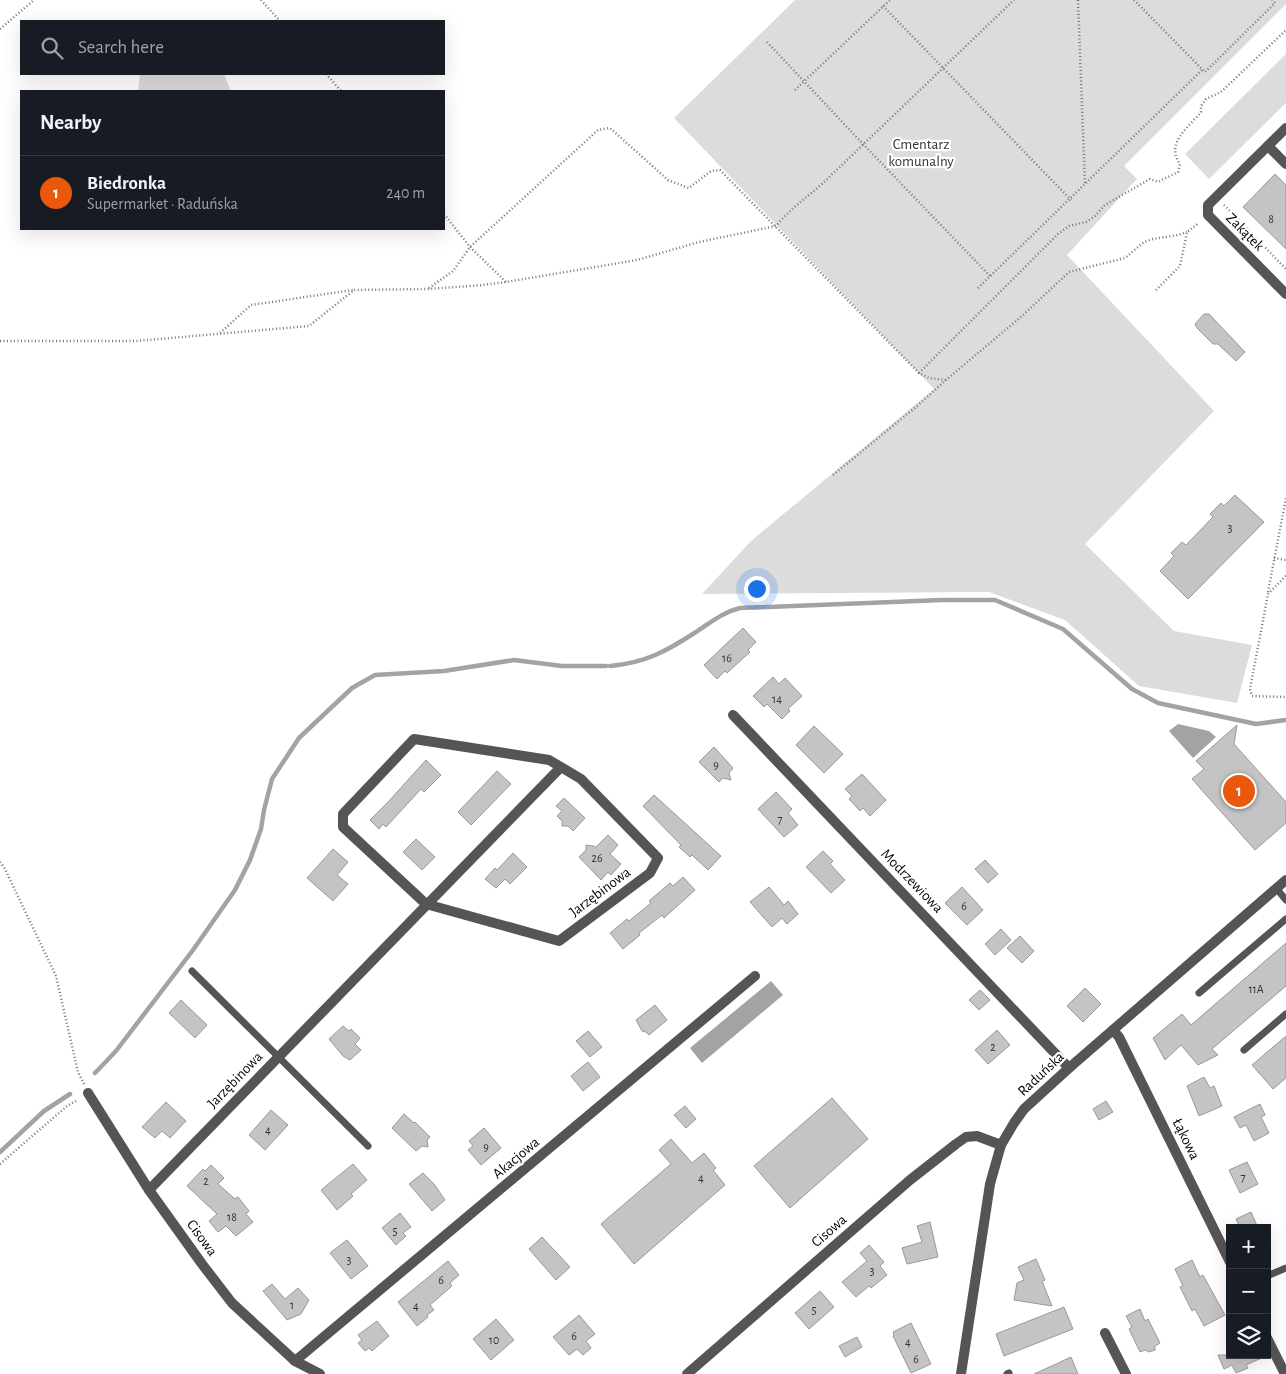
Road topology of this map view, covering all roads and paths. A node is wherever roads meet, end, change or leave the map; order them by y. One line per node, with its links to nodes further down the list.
1 (34, 0): 10 (path)
2 (261, 0): 9 (path)
3 (890, 0): 8 (path)
4 (1014, 0): 13 (path)
5 (1078, 0): 23 (path)
6 (1134, 0): 14 (path)
7 (1272, 0): 14 (path)
8 (884, 6): 13 (path); 16 (path)
9 (279, 20)
10 (0, 29)
11 (1286, 30): 41 (path)
12 (767, 42): 16 (path)
13 (943, 67): 20 (path); 25 (path)
14 (1203, 69): 23 (path)
15 (327, 75): 17 (path)
16 (804, 81): 18 (path); 20 (path)
17 (340, 90)
18 (795, 90)
19 (1286, 128): 21 (street, Zakątek)
20 (863, 144): 28 (path); 32 (path)
21 (1268, 146): 22 (street); 24 (street, Zakątek)
22 (1286, 164)
23 (1086, 185): 25 (path)
24 (1216, 197): 27 (street, Zakątek); 31 (path)
25 (1071, 200): 32 (path)
26 (445, 215): 30 (path)
27 (1208, 215): 29 (path); 38 (street, Zakątek)
28 (776, 226): 30 (path); 33 (path); 41 (path)
29 (1186, 232): 37 (path); 42 (path)
30 (470, 248): 33 (path); 35 (path)
31 (1286, 269)
32 (990, 276): 34 (path)
33 (506, 282): 35 (path)
34 (978, 288)
35 (429, 289): 36 (path)
36 (354, 290): 39 (path); 39 (path)
37 (1156, 290)
38 (1286, 294)
39 (219, 334): 40 (path)
40 (0, 341)
41 (918, 373): 42 (path)
42 (946, 380): 43 (path)
43 (833, 475)
44 (1286, 498): 45 (path)
45 (1282, 516): 46 (path); 47 (path)
46 (1286, 520)
47 (1274, 558): 48 (path); 50 (path)
48 (1286, 560)
49 (1286, 576): 50 (path)
50 (1268, 594): 51 (path)
51 (1286, 697)
52 (733, 716): 67 (street, Modrzewiowa)
53 (562, 767): 58 (street, Jarzębinowa); 58 (street, Jarzębinowa); 58 (street, Jarzębinowa)
54 (0, 862): 68 (path)
55 (1286, 880): 56 (street, Raduńska)
56 (1276, 888): 57 (lane); 64 (street, Raduńska)
57 (1286, 900)
58 (426, 904): 66 (street, Jarzębinowa)
59 (1286, 919): 62 (lane)
60 (192, 971): 66 (lane)
61 (755, 976): 78 (street, Akacjowa)
62 (1199, 994)
63 (1286, 1014): 65 (lane)
64 (1113, 1030): 67 (street, Raduńska); 73 (street, Łąkowa)
65 (1244, 1050)
66 (278, 1057): 70 (lane); 72 (street, Jarzębinowa)
67 (1069, 1068): 69 (street, Raduńska)
68 (88, 1093): 71 (path); 72 (street, Cisowa)
69 (1002, 1145): 80 (street, Cisowa); 81 (street, Raduńska)
70 (368, 1146)
71 (0, 1164)
72 (149, 1190): 78 (street, Cisowa)
73 (1226, 1254)
74 (1286, 1268): 75 (lane)
75 (1271, 1274)
76 (1105, 1333): 82 (street)
77 (1271, 1346): 83 (street)
78 (295, 1361): 79 (street, Cisowa)
79 (320, 1374)
80 (687, 1374)
81 (961, 1374)
82 (1126, 1374)
83 (1285, 1374)

